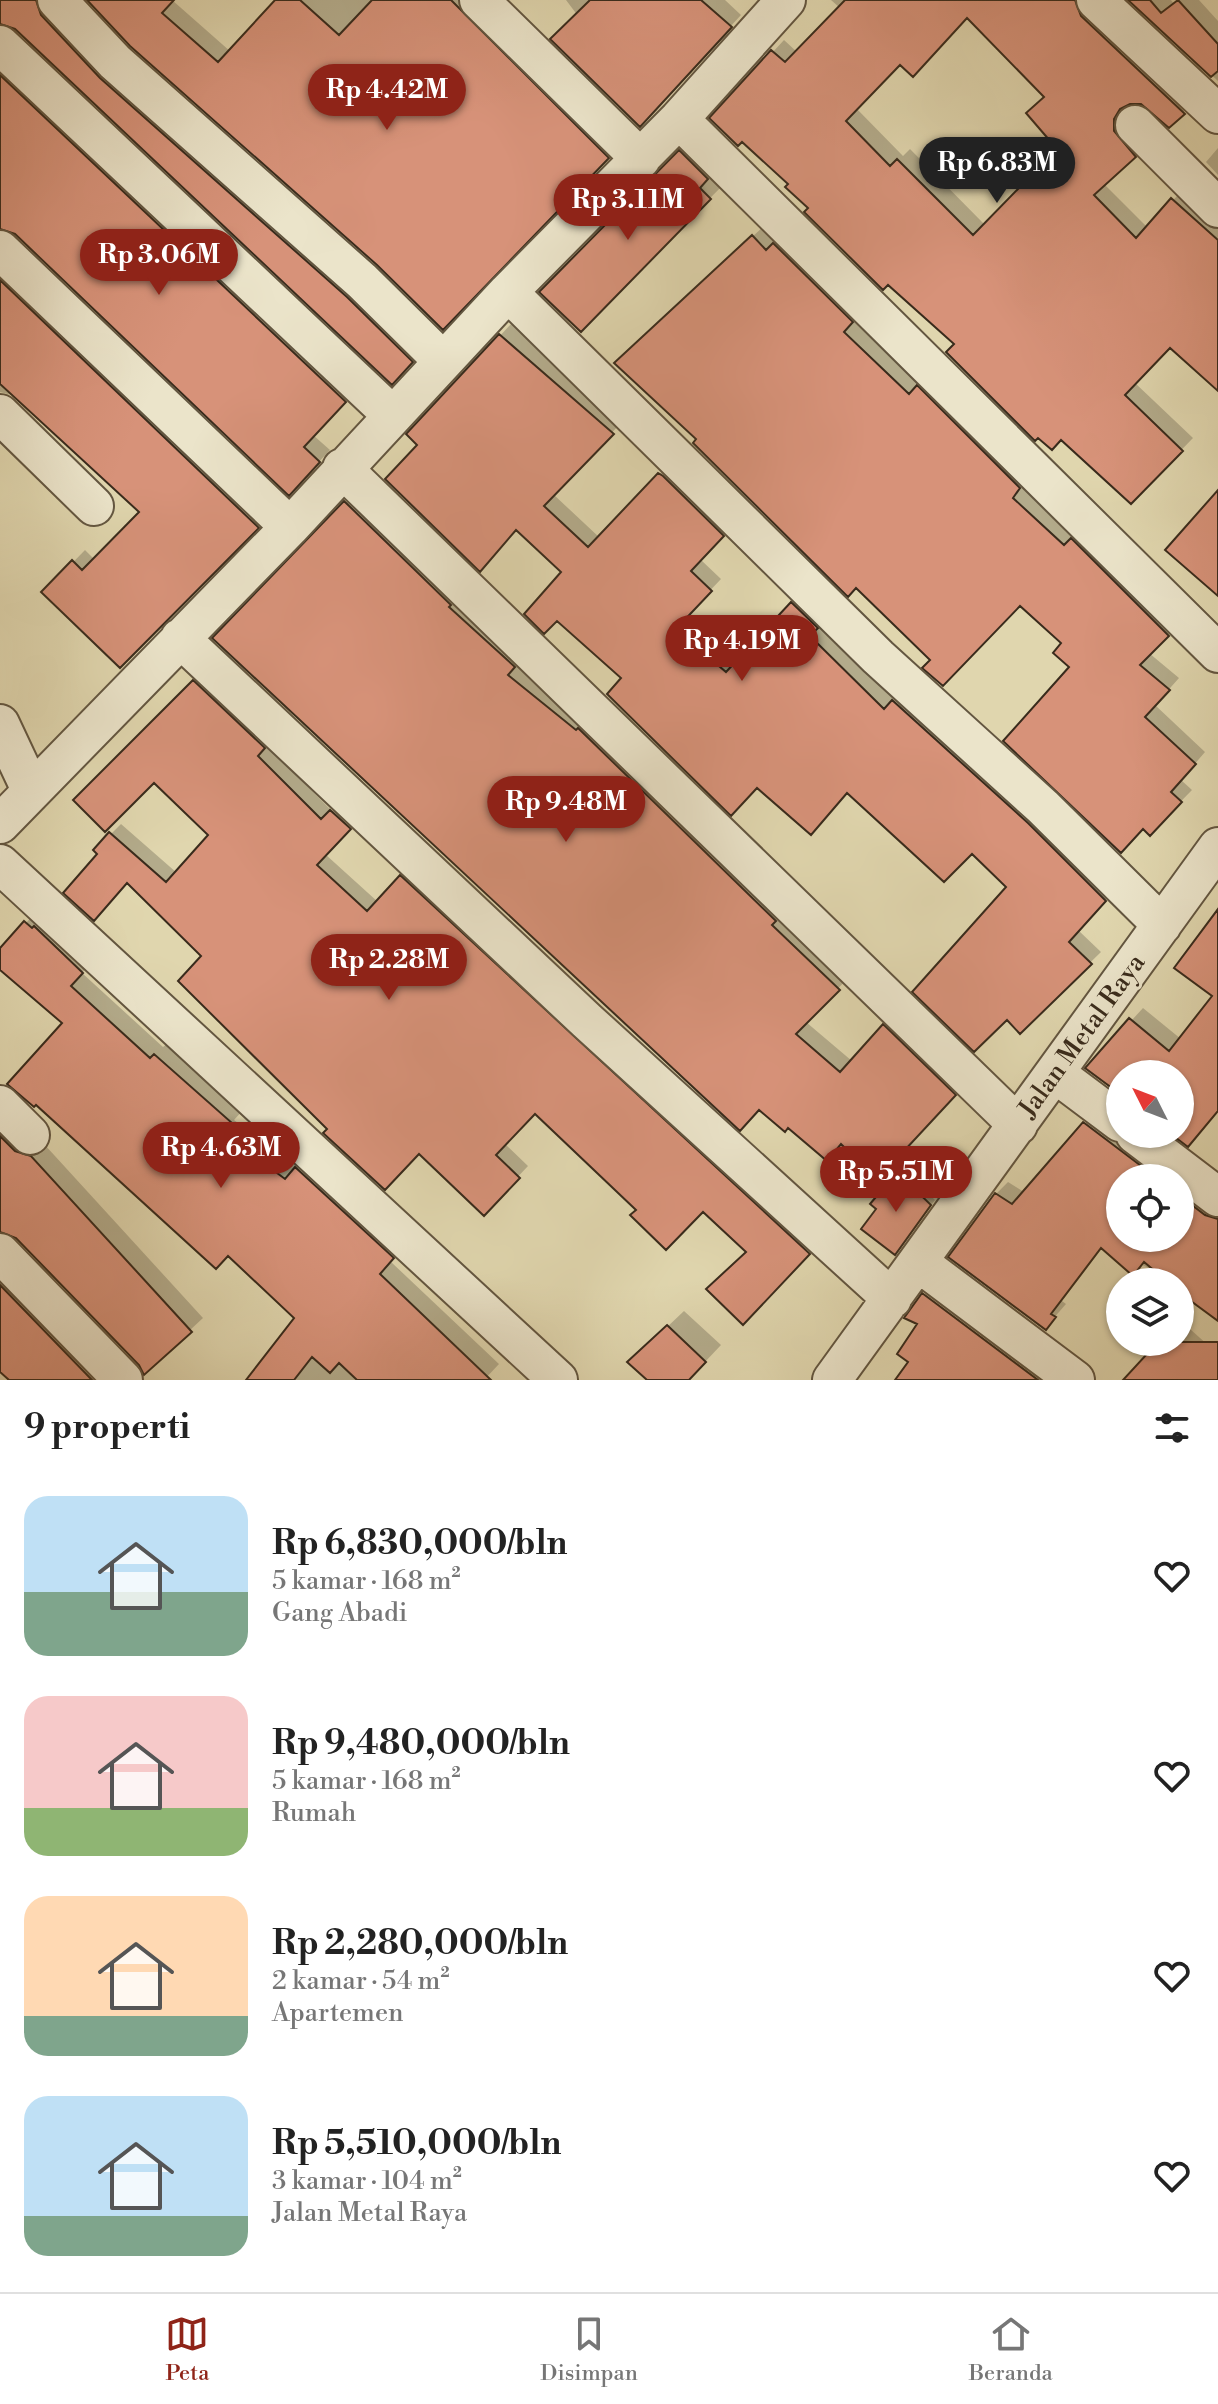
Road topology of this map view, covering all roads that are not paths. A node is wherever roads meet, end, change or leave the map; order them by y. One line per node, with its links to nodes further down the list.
1 (57, 0): 13 (street)
2 (479, 0): 9 (street)
3 (1096, 0): 6 (street)
4 (779, 2): 7 (street)
5 (0, 45): 15 (street)
6 (1218, 114)
7 (679, 119): 9 (street); 20 (street)
8 (1135, 125): 10 (street)
9 (641, 159): 12 (street)
10 (1215, 198)
11 (0, 250): 18 (street)
12 (508, 292): 13 (street); 26 (street)
13 (443, 361): 15 (street)
14 (0, 414): 17 (street)
15 (392, 415): 16 (street)
16 (342, 468): 18 (street); 30 (street)
17 (94, 506)
18 (290, 527): 19 (street)
19 (180, 638): 22 (street); 36 (street)
20 (1218, 653)
21 (0, 724): 22 (street)
22 (31, 790): 23 (street)
23 (0, 824)
24 (0, 864): 38 (street)
25 (1212, 869): 26 (street, Jalan Metal Raya)
26 (1162, 925): 27 (street, Jalan Metal Raya)
27 (1056, 1074): 29 (street); 30 (street, Jalan Metal Raya)
28 (0, 1105): 31 (street)
29 (1106, 1112)
30 (1018, 1125): 35 (street, Jalan Metal Raya)
31 (30, 1135)
32 (1153, 1148): 33 (street)
33 (1218, 1197)
34 (0, 1253): 37 (street)
35 (918, 1262): 36 (street, Jalan Metal Raya); 40 (street)
36 (892, 1299): 39 (street, Jalan Metal Raya)
37 (123, 1380)
38 (558, 1380)
39 (832, 1380)
40 (1075, 1380)

